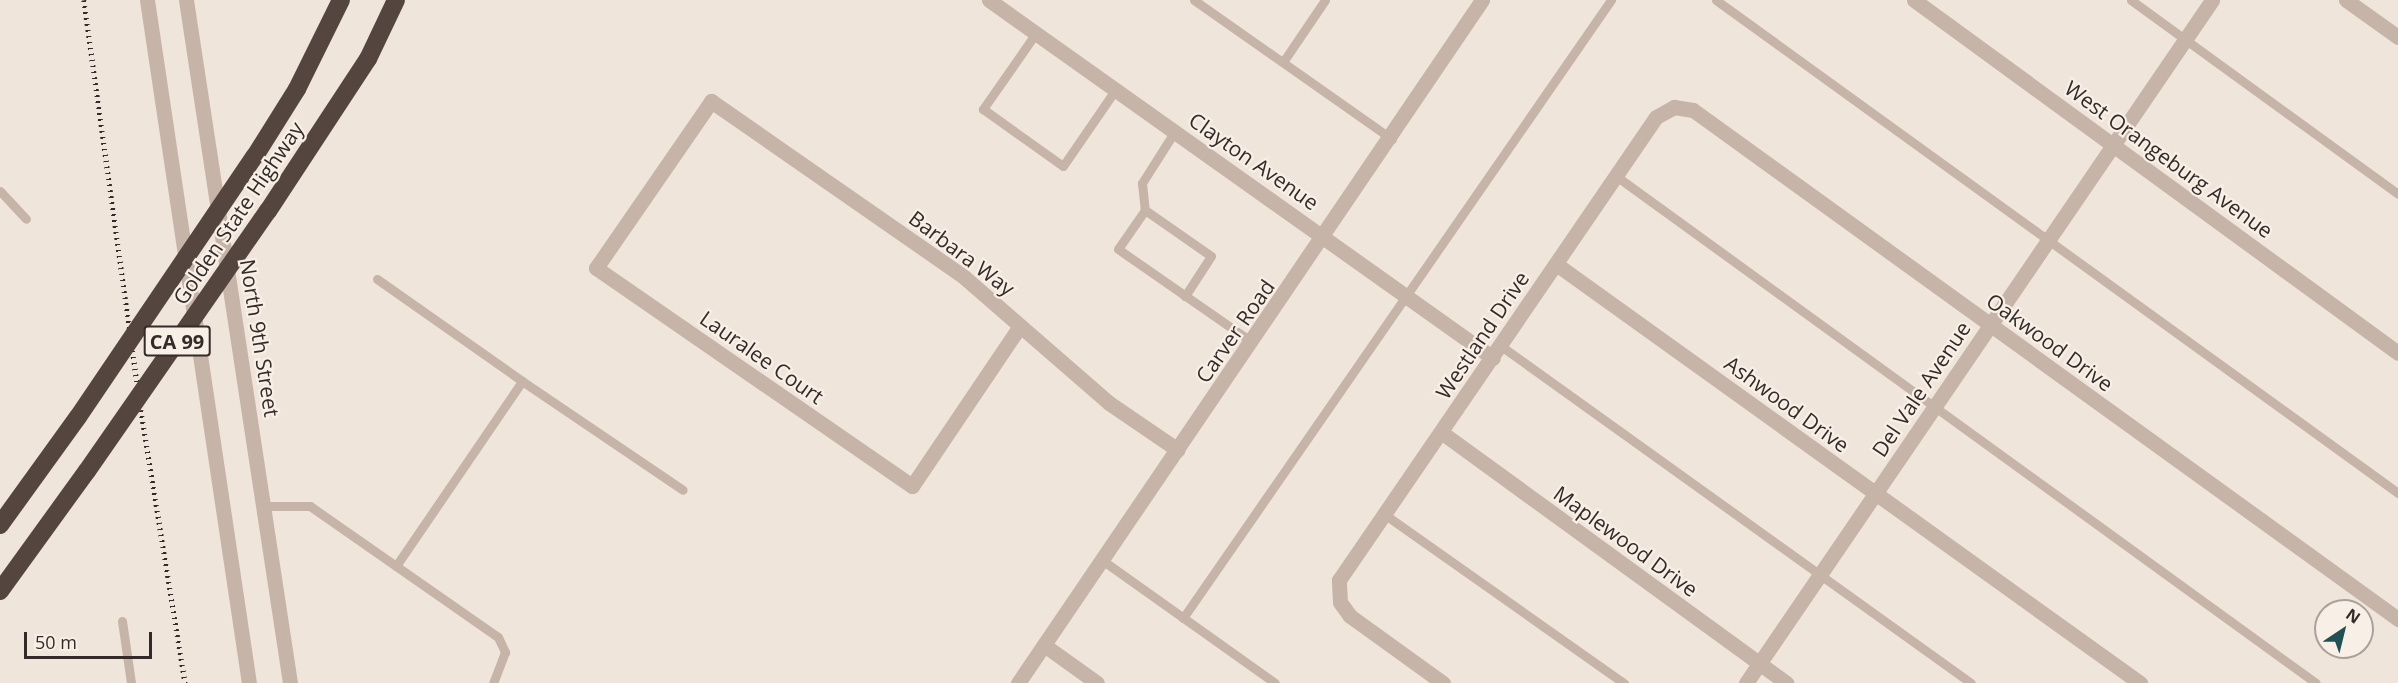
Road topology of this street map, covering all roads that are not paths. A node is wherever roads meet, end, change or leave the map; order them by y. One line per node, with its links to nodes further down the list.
1 (147, 0): 61 (street)
2 (186, 0): 48 (street, North 9th Street)
3 (341, 0): 50 (highway, Golden State Highway / CA 99, bridge)
4 (396, 0): 54 (highway, Golden State Highway / CA 99, bridge)
5 (989, 0): 15 (street, Clayton Avenue)
6 (1194, 0): 18 (lane)
7 (1325, 0): 18 (lane)
8 (1482, 0): 23 (street, Carver Road)
9 (1611, 0): 34 (lane)
10 (1716, 0): 31 (lane)
11 (1914, 0): 24 (street, West Orangeburg Avenue)
12 (2131, 0): 17 (lane)
13 (2212, 0): 17 (street, Del Vale Avenue)
14 (2346, 0): 16 (street)
15 (1036, 33): 19 (street, Clayton Avenue); 19 (lane)
16 (2398, 37)
17 (2184, 39): 24 (street, Del Vale Avenue); 27 (lane)
18 (1282, 62): 23 (lane)
19 (1116, 89): 22 (street, Clayton Avenue)
20 (711, 101): 37 (street, Barbara Way); 37 (street, Lauralee Court)
21 (1674, 107): 25 (street, Westland Drive); 36 (street, Oakwood Drive)
22 (1175, 131): 28 (lane); 30 (street, Clayton Avenue)
23 (1392, 139): 30 (street, Carver Road)
24 (2112, 143): 31 (street, Del Vale Avenue); 40 (street, West Orangeburg Avenue)
25 (1616, 176): 32 (street, Westland Drive); 42 (lane)
26 (0, 191): 29 (lane)
27 (2398, 194)
28 (1145, 210): 35 (lane); 35 (lane)
29 (26, 219)
30 (1325, 237): 34 (street, Clayton Avenue); 38 (street, Carver Road)
31 (2049, 238): 36 (street, Del Vale Avenue); 46 (lane)
32 (1556, 264): 39 (street, Westland Drive); 47 (street, Ashwood Drive)
33 (377, 279): 41 (lane)
34 (1404, 294): 39 (street, Clayton Avenue); 55 (lane)
35 (1185, 296): 38 (lane)
36 (1990, 325): 42 (street, Del Vale Avenue); 56 (street, Oakwood Drive)
37 (1020, 326): 44 (street, Barbara Way)
38 (1252, 342): 44 (street, Carver Road)
39 (1497, 352): 43 (street, Westland Drive); 53 (lane)
40 (2398, 353)
41 (522, 381): 45 (lane); 52 (lane)
42 (1936, 405): 47 (street, Del Vale Avenue); 73 (lane)
43 (1441, 432): 49 (street, Westland Drive); 59 (street, Maplewood Drive)
44 (1178, 450): 51 (street, Carver Road)
45 (683, 490)
46 (2398, 493)
47 (1876, 494): 53 (street, Del Vale Avenue); 72 (street, Ashwood Drive)
48 (264, 507): 52 (lane); 62 (street, North 9th Street)
49 (1384, 514): 67 (street, Westland Drive); 68 (lane)
50 (0, 525)
51 (1102, 560): 55 (lane); 58 (street, Carver Road)
52 (396, 566): 63 (lane)
53 (1820, 575): 59 (street, Del Vale Avenue); 71 (lane)
54 (0, 591)
55 (1183, 618): 66 (lane)
56 (2398, 619)
57 (122, 621): 60 (lane)
58 (1044, 645): 64 (street, Carver Road); 65 (street)
59 (1759, 664): 69 (street, Del Vale Avenue); 70 (street, Maplewood Drive)
60 (130, 683)
61 (249, 683)
62 (290, 683)
63 (493, 683)
64 (1018, 683)
65 (1097, 683)
66 (1275, 683)
67 (1443, 683)
68 (1624, 683)
69 (1746, 683)
70 (1787, 683)
71 (1971, 683)
72 (2140, 683)
73 (2316, 683)

